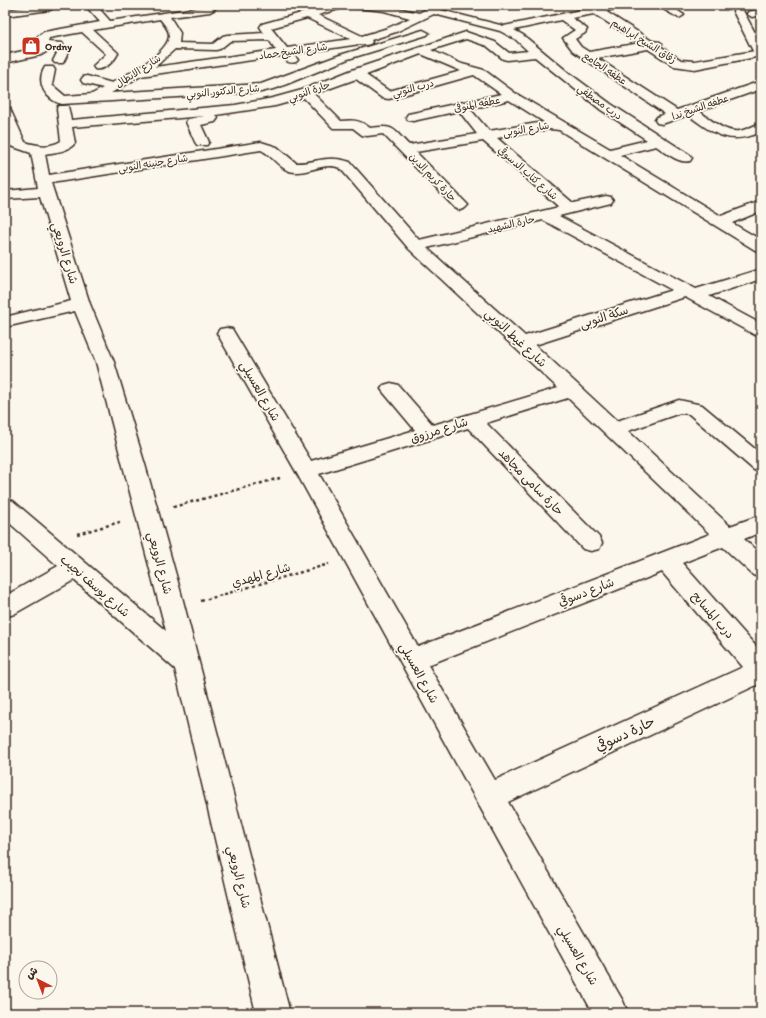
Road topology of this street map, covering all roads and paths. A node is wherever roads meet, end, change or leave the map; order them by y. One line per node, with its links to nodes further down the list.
1 (54, 5): 12 (street)
2 (90, 5): 20 (street)
3 (342, 5): 14 (street)
4 (358, 5): 16 (street)
5 (616, 5): 10 (street, درب مصطفي)
6 (661, 5): 15 (street)
7 (735, 5): 41 (street)
8 (209, 7): 13 (street); 19 (street)
9 (437, 8): 16 (street, شارع الشيخ حماد); 26 (street, درب مصطفي)
10 (596, 10): 17 (street, درب مصطفي); 34 (street, زقاق الشيخ ابراهيم)
11 (753, 10): 21 (street)
12 (5, 13)
13 (163, 14): 20 (street); 25 (street, شارع الابطال)
14 (307, 14): 29 (street); 30 (street)
15 (679, 15)
16 (421, 17): 23 (street, شارع الشيخ حماد)
17 (563, 17): 26 (street, درب مصطفي); 42 (street, عطفه الجامع)
18 (62, 18): 27 (street)
19 (208, 22)
20 (107, 24): 24 (street)
21 (758, 24)
22 (184, 26): 25 (street)
23 (400, 27): 28 (street); 30 (street, شارع الشيخ حماد)
24 (85, 28): 27 (street); 47 (street)
25 (171, 28): 35 (street, شارع الابطال)
26 (504, 29): 40 (street, درب مصطفي)
27 (71, 30): 33 (street)
28 (423, 33): 31 (street); 36 (street, شارع الدكتور النوبي)
29 (272, 36): 35 (street); 39 (street)
30 (361, 40): 36 (street); 39 (street, شارع الشيخ حماد)
31 (451, 40): 37 (street, حارة النوبي); 40 (street, حارة النوبي)
32 (665, 42): 34 (street)
33 (42, 45): 43 (street); 44 (street)
34 (649, 45): 38 (street); 41 (street, زقاق الشيخ ابراهيم)
35 (172, 46): 51 (street, شارع الابطال)
36 (375, 47): 53 (street, شارع الدكتور النوبي)
37 (421, 50): 50 (street, عطفه المنوفى); 52 (street, حارة النوبي)
38 (615, 51): 42 (street); 45 (street)
39 (284, 52): 46 (street, شارع الشيخ حماد); 53 (street)
40 (539, 53): 72 (street, درب مصطفي)
41 (761, 54)
42 (586, 56): 67 (street, عطفه الجامع)
43 (5, 59)
44 (59, 61)
45 (630, 61)
46 (216, 62): 49 (street, شارع الشيخ حماد); 57 (street)
47 (99, 66)
48 (49, 70): 62 (street)
49 (158, 70): 51 (street, شارع الشيخ حماد); 59 (street)
50 (476, 71): 52 (street, درب النوبي); 60 (street, عطفه المنوفى)
51 (138, 73): 56 (street, شارع الابطال)
52 (356, 73): 58 (street, حارة النوبي)
53 (299, 74): 57 (street, شارع الدكتور النوبي); 58 (street)
54 (86, 80): 56 (street)
55 (761, 85): 64 (street, عطفه الشيخ ندا)
56 (114, 87): 61 (street, شارع الابطال)
57 (235, 91): 59 (street, شارع الدكتور النوبي)
58 (312, 91): 66 (street, حارة النوبي); 78 (street)
59 (169, 95): 61 (street, شارع الدكتور النوبي)
60 (511, 96): 63 (street, عطفه المنوفى); 70 (street)
61 (91, 99): 62 (street, شارع الدكتور النوبي)
62 (62, 100): 69 (street)
63 (462, 107): 68 (street, عطفه المنوفى); 73 (street, شارع كتاب الدسوقي)
64 (689, 110): 67 (street, عطفه الشيخ ندا); 71 (street)
65 (5, 111): 76 (street, شارع الرويعي)
66 (208, 111): 69 (street, حارة النوبي); 75 (street)
67 (675, 115): 72 (street, عطفه الشيخ ندا)
68 (413, 117)
69 (66, 124): 76 (street)
70 (558, 125): 73 (street, شارع النوبى); 79 (street, شارع النوبى)
71 (761, 127)
72 (638, 128): 74 (street, درب مصطفي)
73 (486, 136): 78 (street, شارع النوبى); 86 (street, شارع كتاب الدسوقي)
74 (658, 141): 79 (street); 80 (street, درب مصطفي)
75 (202, 142)
76 (20, 145): 81 (street, شارع الرويعي)
77 (261, 146): 81 (street, شارع جنينه النوبى); 89 (street, شارع غيط النوبي)
78 (406, 150): 84 (street, حارة كريم الدين)
79 (609, 154): 88 (street, شارع النوبى)
80 (685, 158)
81 (45, 186): 82 (street, شارع جنينه النوبى); 93 (street, شارع الرويعي)
82 (5, 195)
83 (606, 200): 86 (street, حارة الشهيد)
84 (460, 205)
85 (761, 206): 88 (street)
86 (570, 209): 87 (street, حارة الشهيد)
87 (546, 215): 89 (street, حارة الشهيد); 92 (street)
88 (720, 222): 90 (street, شارع النوبى)
89 (415, 246): 97 (street, شارع غيط النوبي)
90 (761, 247)
91 (761, 274): 92 (street, سكة النوبى)
92 (690, 293): 95 (street); 97 (street, سكة النوبى)
93 (81, 304): 94 (street); 114 (street, شارع الرويعي)
94 (5, 322)
95 (761, 331)
96 (226, 333): 104 (street, شارع العسيلي)
97 (522, 343): 99 (street, شارع غيط النوبي)
98 (391, 389): 102 (street)
99 (572, 390): 100 (street, شارع مرزوق); 101 (street, شارع غيط النوبي)
100 (472, 420): 102 (street, شارع مرزوق); 108 (street, حارة سامى مجاهد)
101 (614, 429): 103 (street); 107 (street, شارع غيط النوبي)
102 (429, 433): 104 (street, شارع مرزوق)
103 (761, 465)
104 (306, 470): 109 (street, شارع العسيلي)
105 (5, 507): 111 (street, شارع يوسف نجيب)
106 (761, 523): 107 (street, شارع دسوقي)
107 (728, 536): 110 (street, شارع دسوقي); 112 (street, شارع غيط النوبي)
108 (591, 543)
109 (354, 557): 114 (path, شارع المهدي); 115 (street, شارع العسيلي)
110 (666, 561): 115 (street, شارع دسوقي); 117 (street, درب المسابح)
111 (75, 568): 113 (street); 116 (street, شارع يوسف نجيب)
112 (761, 569)
113 (5, 607)
114 (172, 609): 116 (street, شارع الرويعي)
115 (412, 660): 118 (street, شارع العسيلي)
116 (186, 664): 119 (street, شارع الرويعي)
117 (761, 670): 118 (street, حارة دسوقي)
118 (489, 797): 120 (street, شارع العسيلي)
119 (273, 1013)
120 (611, 1013)

